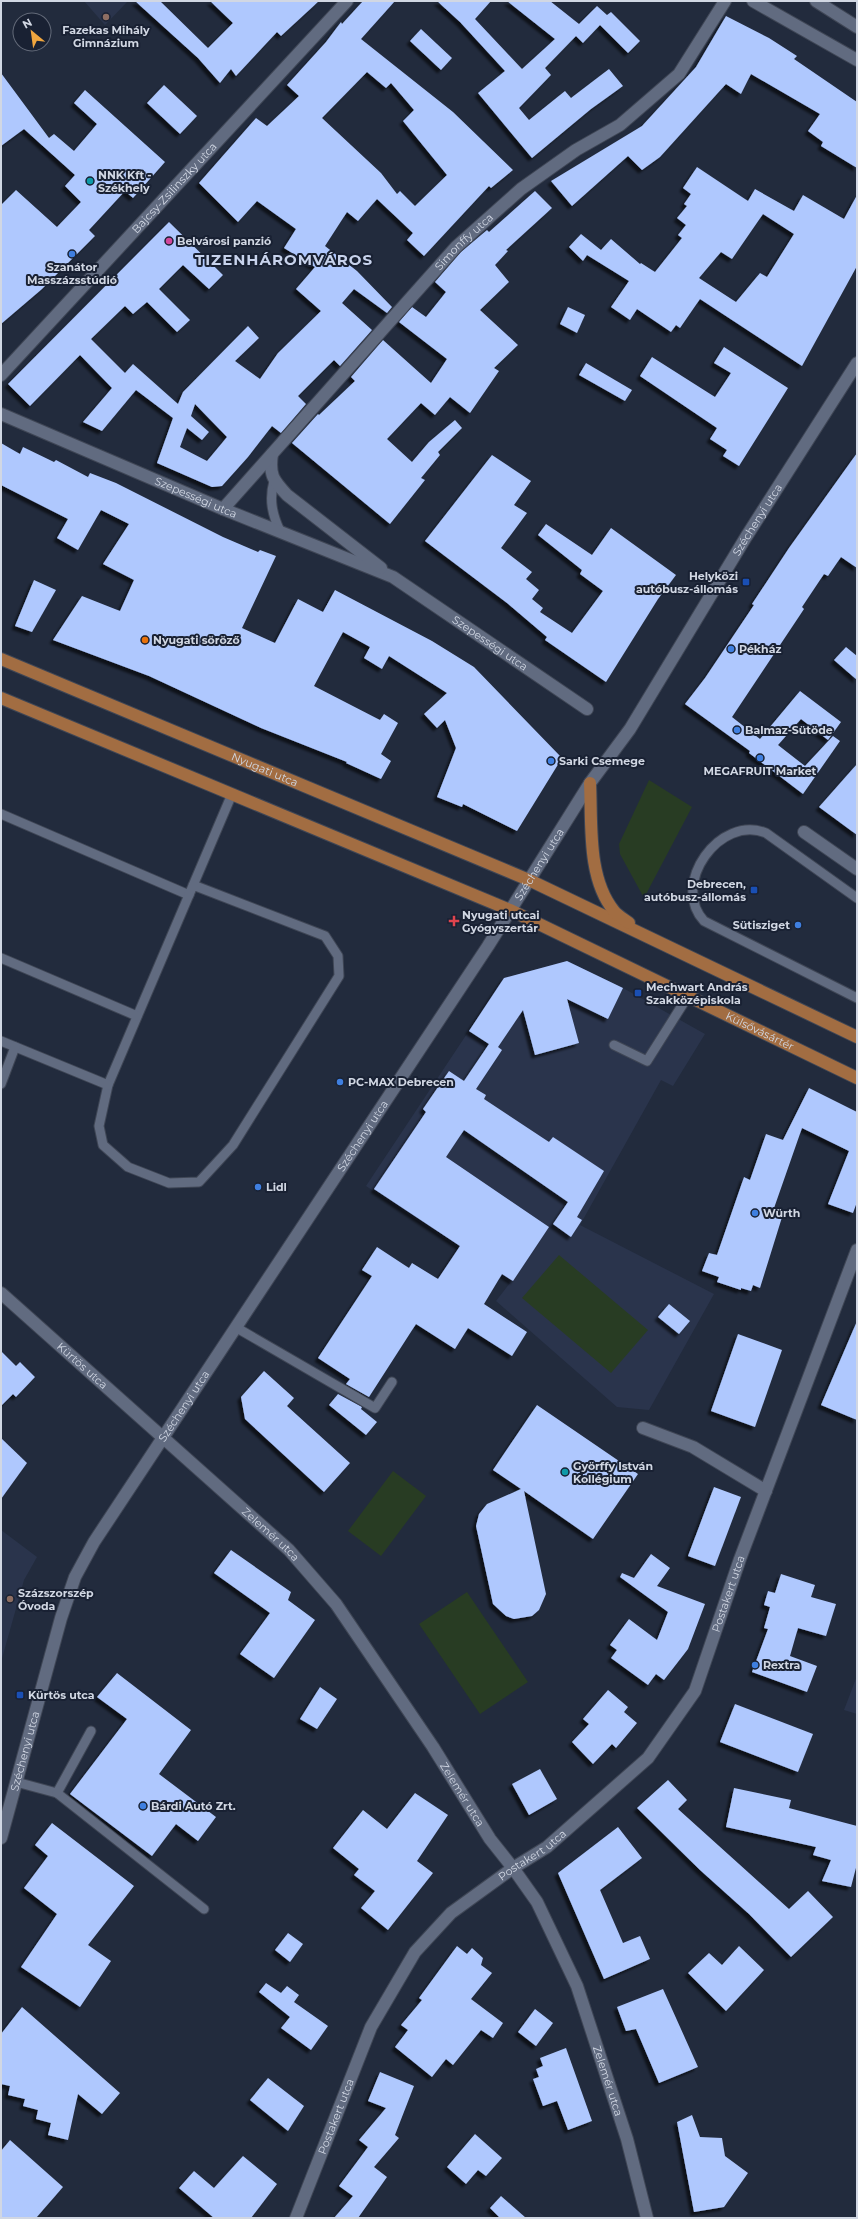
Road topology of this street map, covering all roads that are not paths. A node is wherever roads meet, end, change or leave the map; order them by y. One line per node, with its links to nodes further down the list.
1 (724, 1): 10 (street, Simonffy utca)
2 (753, 1): 6 (street)
3 (816, 1): 5 (street)
4 (342, 3): 8 (street, Bajcsy-Zsilinszky utca)
5 (857, 27)
6 (857, 60)
7 (857, 362): 18 (street, Széchenyi utca)
8 (1, 375)
9 (1, 414): 12 (street, Szepességi utca)
10 (272, 454): 11 (street); 12 (street, Simonffy utca)
11 (274, 481): 13 (lane); 14 (street, Szepességi utca)
12 (223, 509): 13 (street, Szepességi utca)
13 (280, 531): 14 (street, Szepességi utca)
14 (393, 577): 17 (street, Szepességi utca)
15 (1, 659): 23 (main road, Nyugati utca)
16 (1, 698): 19 (main road)
17 (587, 709)
18 (590, 784): 23 (street, Széchenyi utca); 28 (main road)
19 (232, 794): 24 (lane); 27 (main road)
20 (1, 814): 25 (lane)
21 (804, 832): 22 (street)
22 (857, 869)
23 (529, 880): 27 (street, Széchenyi utca); 28 (main road)
24 (193, 885): 25 (lane); 39 (lane)
25 (189, 895): 32 (lane)
26 (857, 898): 31 (lane)
27 (510, 910): 30 (main road, Külsővásártér); 42 (street, Széchenyi utca)
28 (647, 937): 33 (main road)
29 (1, 958): 32 (lane)
30 (688, 996): 35 (lane); 37 (main road, Külsővásártér)
31 (857, 998)
32 (137, 1016): 39 (lane)
33 (857, 1037)
34 (1, 1042): 36 (lane)
35 (614, 1045)
36 (15, 1047): 38 (lane); 39 (lane)
37 (857, 1078)
38 (1, 1084)
39 (108, 1085)
40 (857, 1250): 46 (street, Postakert utca)
41 (2, 1297): 45 (street, Kürtös utca)
42 (237, 1328): 43 (lane); 45 (street, Széchenyi utca)
43 (392, 1382)
44 (643, 1428): 46 (street)
45 (163, 1440): 48 (street, Széchenyi utca); 51 (street, Zelemér utca)
46 (766, 1491): 51 (street, Postakert utca)
47 (92, 1731): 49 (lane)
48 (16, 1782): 49 (lane); 50 (street, Széchenyi utca)
49 (57, 1793): 52 (lane)
50 (1, 1838)
51 (513, 1868): 53 (street, Postakert utca); 54 (street, Zelemér utca)
52 (204, 1909)
53 (296, 2218)
54 (647, 2218)

